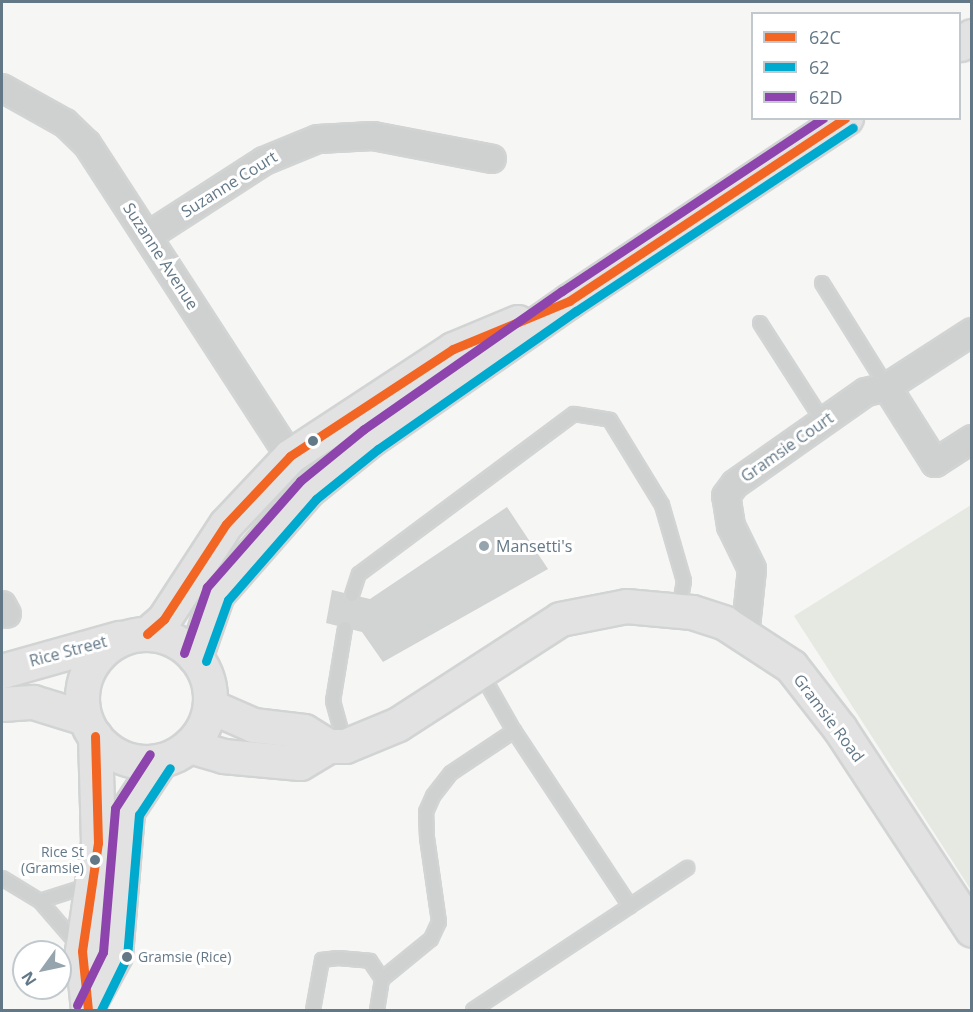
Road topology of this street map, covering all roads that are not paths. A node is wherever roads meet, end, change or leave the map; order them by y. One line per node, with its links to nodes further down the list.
1 (2, 88): 4 (street, Suzanne Avenue)
2 (843, 120): 6 (main road)
3 (492, 159): 4 (street, Suzanne Court)
4 (148, 236): 12 (street, Suzanne Avenue)
5 (822, 284): 9 (lane)
6 (569, 301): 12 (main road); 18 (main road)
7 (760, 323): 10 (lane)
8 (972, 332): 9 (street, Gramsie Court)
9 (887, 387): 10 (street, Gramsie Court); 11 (street)
10 (823, 421): 17 (street, Gramsie Court)
11 (972, 439)
12 (290, 456): 16 (main road)
13 (352, 595): 14 (lane)
14 (678, 610): 17 (main road, Gramsie Road); 19 (main road, Gramsie Road)
15 (345, 628): 26 (lane)
16 (141, 634): 18 (main road); 20 (main road, Rice Street); 23 (main road)
17 (745, 636): 33 (main road, Gramsie Road)
18 (195, 657): 22 (main road)
19 (479, 670): 24 (lane); 26 (main road, Gramsie Road)
20 (2, 671)
21 (2, 704): 23 (main road)
22 (210, 706): 25 (main road); 26 (main road)
23 (90, 727): 27 (main road); 30 (main road)
24 (514, 731): 32 (lane); 35 (lane)
25 (189, 746): 26 (main road, Gramsie Road); 27 (main road)
26 (337, 746)
27 (160, 761): 36 (main road)
28 (687, 868): 32 (lane)
29 (2, 878): 31 (lane)
30 (92, 884): 31 (lane); 34 (main road)
31 (40, 901): 34 (lane)
32 (630, 906): 39 (lane)
33 (972, 930)
34 (82, 951): 36 (main road)
35 (382, 979): 37 (lane); 38 (lane)
36 (89, 1006)
37 (313, 1011)
38 (376, 1011)
39 (473, 1011)

